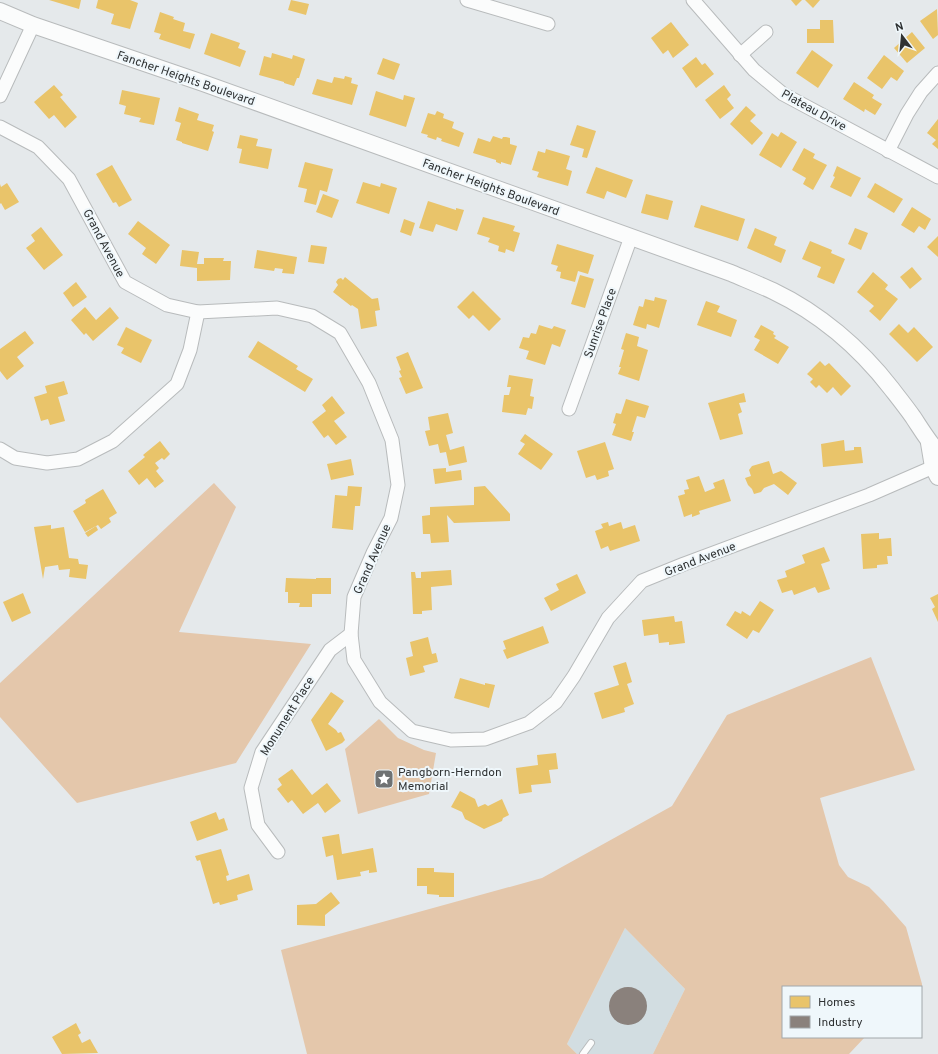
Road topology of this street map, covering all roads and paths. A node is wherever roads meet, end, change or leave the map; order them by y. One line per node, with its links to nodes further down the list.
1 (467, 0): 4 (street)
2 (693, 0): 7 (street, Plateau Drive)
3 (0, 11): 5 (street, Fancher Heights Boulevard)
4 (548, 24)
5 (33, 25): 9 (street); 13 (street, Fancher Heights Boulevard)
6 (766, 32): 7 (street)
7 (740, 55): 11 (street, Plateau Drive)
8 (938, 73): 11 (street)
9 (0, 96)
10 (0, 127): 14 (street, Grand Avenue)
11 (888, 150): 12 (street, Plateau Drive)
12 (938, 177)
13 (631, 237): 15 (street, Sunrise Place); 16 (street, Fancher Heights Boulevard)
14 (198, 312): 17 (street); 19 (street, Grand Avenue)
15 (568, 408)
16 (934, 447): 18 (street, Fancher Heights Boulevard)
17 (0, 449)
18 (936, 470): 19 (street, Grand Avenue)
19 (351, 634): 20 (street, Monument Place)
20 (278, 852)
21 (591, 1043): 22 (lane)
22 (583, 1054)

